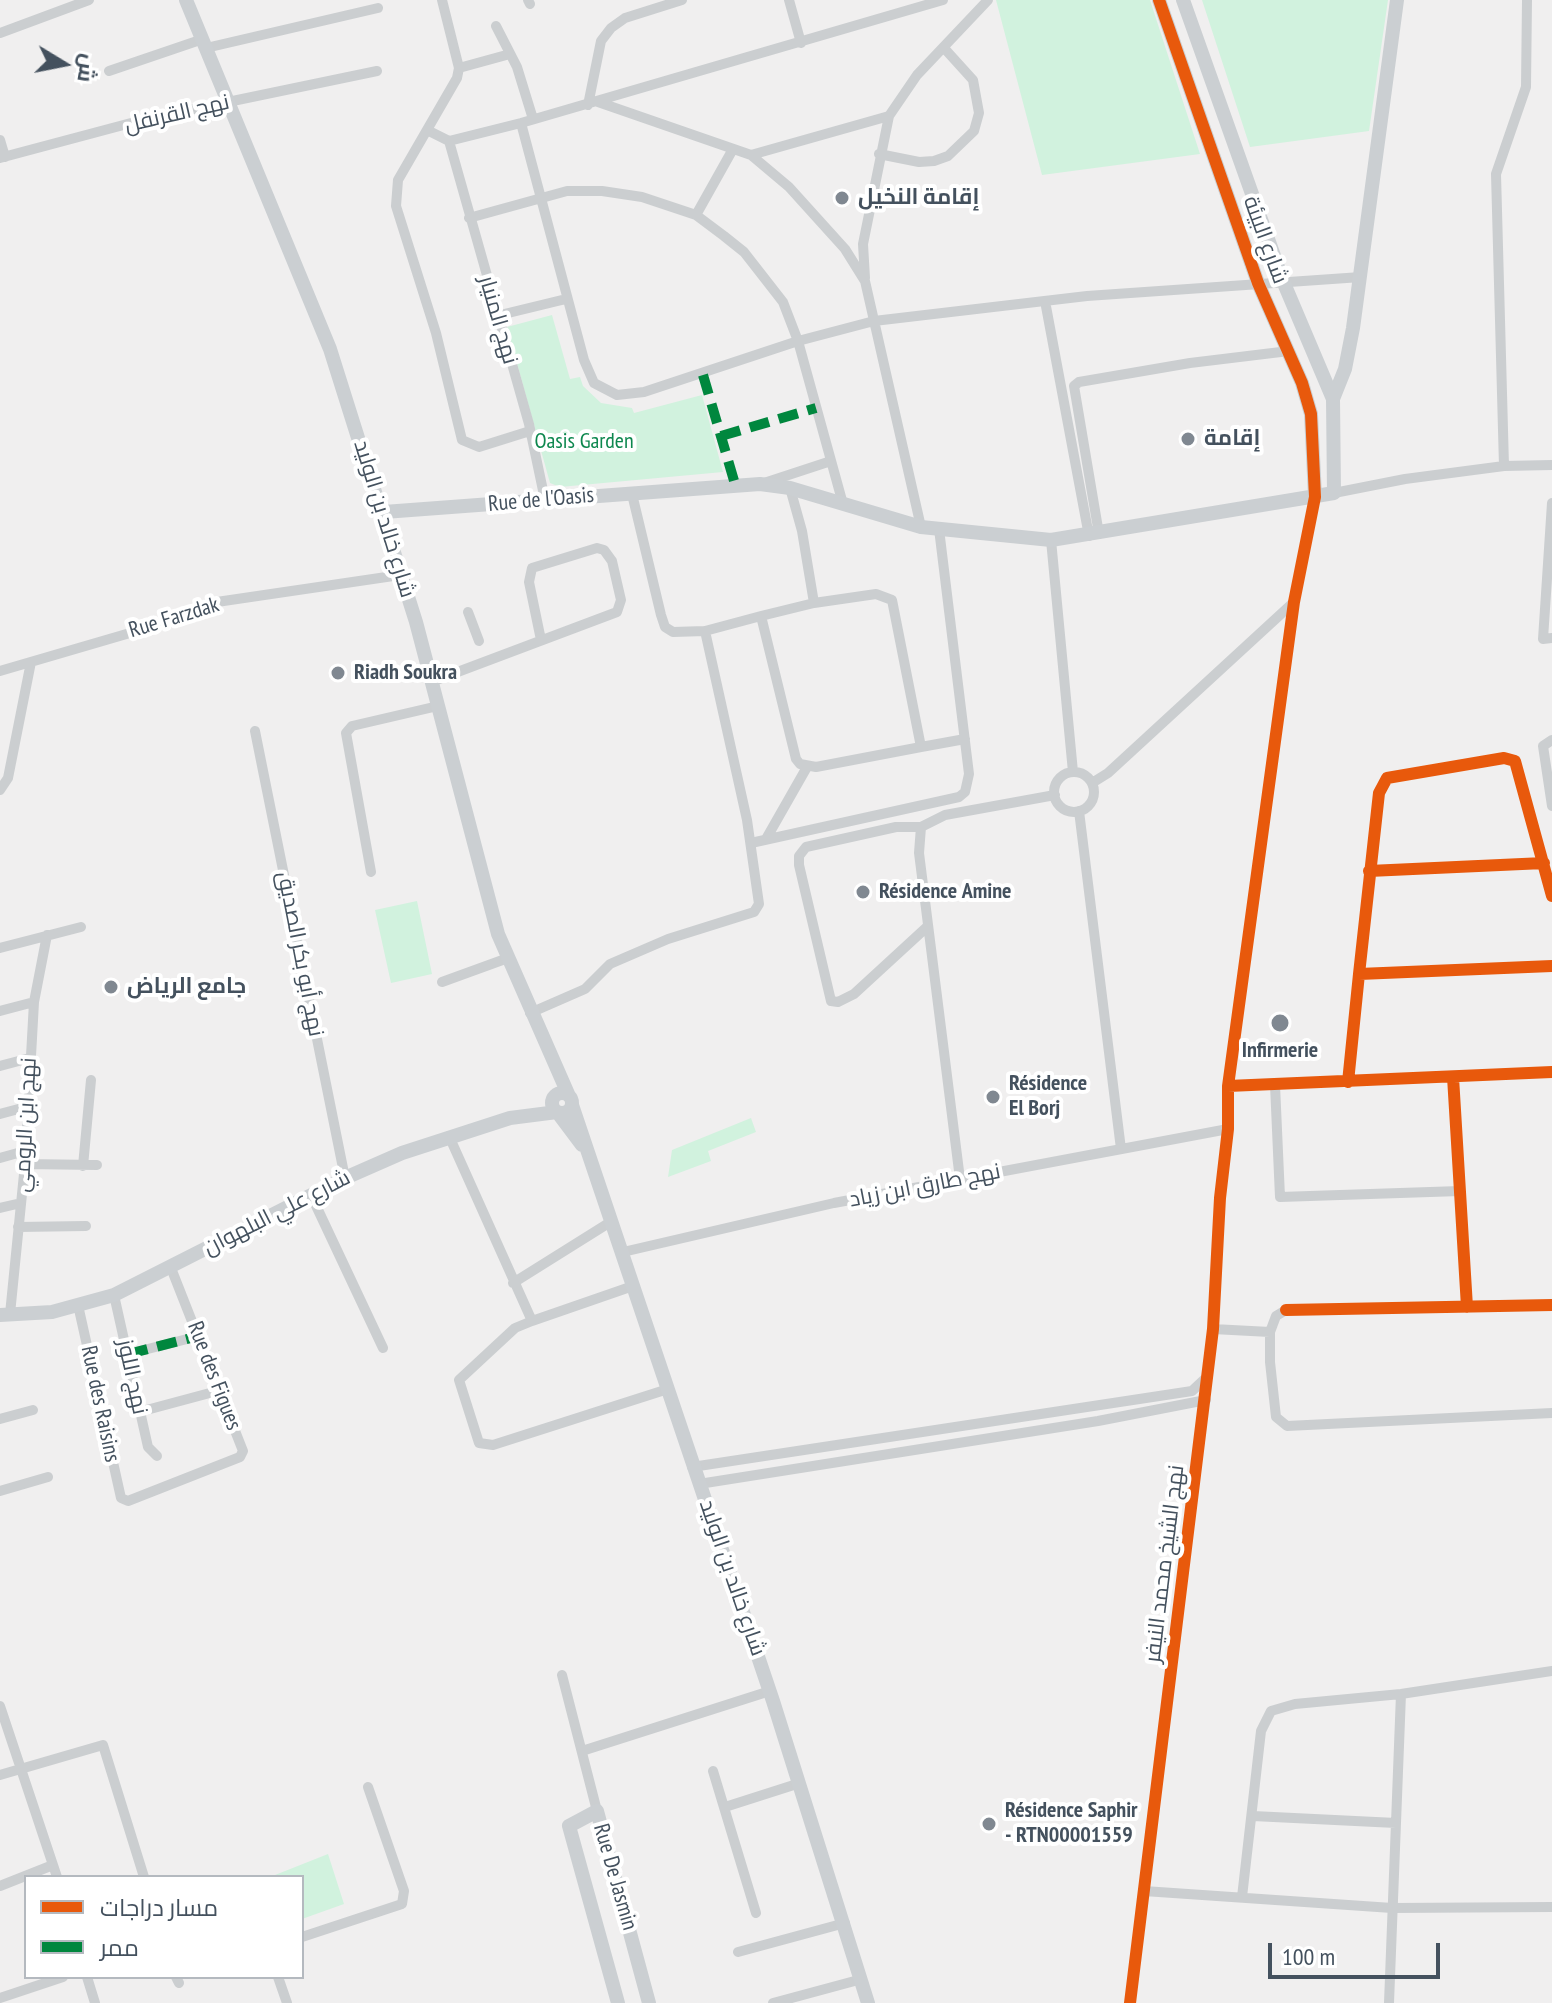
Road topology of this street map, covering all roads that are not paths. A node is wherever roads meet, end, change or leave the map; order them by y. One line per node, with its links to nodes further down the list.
1 (89, 0): 14 (street)
2 (186, 0): 16 (street, شارع خالد بن الوليد)
3 (442, 0): 19 (street)
4 (682, 0): 23 (street)
5 (789, 0): 15 (street)
6 (943, 0): 15 (street)
7 (988, 0): 17 (street)
8 (1159, 0): 40 (street, شارع البيئة)
9 (1183, 0): 39 (street, شارع البيئة)
10 (1397, 0): 37 (street)
11 (1527, 0): 51 (street)
12 (378, 8): 16 (street)
13 (496, 26): 18 (street)
14 (0, 33)
15 (801, 43): 23 (street)
16 (205, 44): 20 (street); 22 (street, شارع خالد بن الوليد)
17 (944, 48): 24 (street); 31 (street)
18 (510, 54): 19 (street); 25 (street)
19 (459, 68): 27 (street)
20 (109, 71)
21 (377, 71): 22 (street, نهج القرنفل)
22 (227, 102): 33 (street, نهج القرنفل); 60 (street, شارع خالد بن الوليد)
23 (593, 104): 25 (street); 30 (street)
24 (889, 116): 31 (street); 32 (street)
25 (533, 119): 26 (street)
26 (521, 123): 29 (street); 34 (street)
27 (429, 131): 29 (street); 48 (street)
28 (0, 140): 33 (street)
29 (449, 141): 36 (street, نهج المنيار)
30 (733, 149): 32 (street); 35 (street)
31 (879, 154): 38 (street)
32 (751, 155): 38 (street)
33 (3, 158)
34 (539, 197): 35 (street); 36 (street); 41 (street)
35 (696, 215): 45 (street)
36 (469, 218): 43 (street, نهج المنيار)
37 (1361, 277): 39 (street); 47 (street)
38 (865, 281): 44 (street)
39 (1283, 281): 40 (street); 47 (street, شارع البيئة)
40 (1258, 283): 42 (street); 46 (street, شارع البيئة)
41 (566, 299): 43 (street); 45 (street)
42 (1045, 301): 44 (street); 63 (street)
43 (496, 316): 48 (street, نهج المنيار)
44 (874, 321): 45 (street); 61 (street)
45 (798, 341): 49 (street)
46 (1289, 351): 56 (street, شارع البيئة); 63 (street)
47 (1333, 399): 54 (street, شارع البيئة)
48 (530, 431): 57 (street, نهج المنيار)
49 (831, 461): 52 (street); 59 (street)
50 (1552, 465): 51 (street)
51 (1504, 466): 54 (street)
52 (760, 484): 53 (street, Rue de l'Oasis); 55 (street, Rue de l'Oasis)
53 (790, 488): 59 (street, Rue de l'Oasis); 67 (street)
54 (1334, 493): 56 (street, Rue de l'Oasis)
55 (632, 494): 57 (street, Rue de l'Oasis); 70 (street)
56 (1315, 497): 63 (street, Rue de l'Oasis); 66 (street, نهج الشيخ محمد النيفر)
57 (545, 500): 60 (street, Rue de l'Oasis)
58 (1552, 503): 71 (street)
59 (843, 504): 61 (street, Rue de l'Oasis)
60 (384, 512): 65 (street, شارع خالد بن الوليد)
61 (921, 527): 62 (street, Rue de l'Oasis)
62 (939, 529): 64 (street, Rue de l'Oasis); 79 (street)
63 (1094, 535): 64 (street, Rue de l'Oasis)
64 (1051, 540): 83 (street)
65 (400, 575): 74 (street, Rue Farzdak); 76 (street, شارع خالد بن الوليد)
66 (1294, 602): 84 (street); 114 (street, نهج الشيخ محمد النيفر)
67 (814, 603): 69 (street); 81 (street)
68 (468, 612): 73 (street)
69 (761, 616): 70 (street); 82 (street)
70 (705, 631): 91 (street)
71 (1552, 638)
72 (541, 640): 72 (street); 76 (street)
73 (479, 641)
74 (31, 662): 75 (street, Rue Farzdak); 85 (street)
75 (0, 671)
76 (431, 682): 77 (street, شارع خالد بن الوليد)
77 (438, 706): 94 (street); 100 (street, شارع خالد بن الوليد)
78 (255, 731): 129 (street, نهج أبو بكر الصديق)
79 (965, 739): 81 (street); 90 (street)
80 (1552, 740): 87 (street)
81 (921, 747): 82 (street)
82 (807, 767): 90 (street)
83 (1073, 772): 84 (street); 86 (street)
84 (1092, 783): 88 (street)
85 (0, 790)
86 (1055, 795): 88 (street); 89 (street)
87 (1552, 806)
88 (1079, 811): 122 (street)
89 (921, 827): 96 (street); 96 (street)
90 (766, 839): 91 (street)
91 (751, 843): 106 (street)
92 (1544, 863): 93 (street); 93 (street); 95 (street)
93 (1369, 871): 102 (street)
94 (371, 872)
95 (1552, 896)
96 (928, 926): 130 (street)
97 (81, 927): 98 (street)
98 (47, 935): 99 (street); 104 (street, نهج ابن الرومي)
99 (0, 948)
100 (508, 958): 103 (street); 106 (street, شارع خالد بن الوليد)
101 (1552, 966): 102 (street)
102 (1359, 974): 112 (street)
103 (442, 982)
104 (34, 1002): 105 (street); 107 (street, نهج ابن الرومي)
105 (0, 1011)
106 (530, 1013): 115 (street, شارع خالد بن الوليد)
107 (30, 1058): 108 (street); 116 (street, نهج ابن الرومي)
108 (0, 1066)
109 (1552, 1072): 110 (street)
110 (1453, 1077): 112 (street); 131 (street)
111 (91, 1080): 128 (street)
112 (1348, 1082): 113 (street)
113 (1275, 1085): 114 (street); 131 (street)
114 (1228, 1086): 120 (street, نهج الشيخ محمد النيفر)
115 (562, 1098): 117 (street); 119 (street); 124 (street, شارع خالد بن الوليد)
116 (26, 1107): 118 (street); 123 (street, نهج ابن الرومي)
117 (557, 1112): 119 (street, شارع علي البلهوان); 124 (street, شارع خالد بن الوليد)
118 (0, 1114)
119 (510, 1118): 121 (street, شارع علي البلهوان)
120 (1228, 1129): 122 (street, نهج طارق ابن زياد); 148 (street, نهج الشيخ محمد النيفر)
121 (449, 1136): 129 (street, شارع علي البلهوان); 140 (street)
122 (1121, 1149): 130 (street, نهج طارق ابن زياد)
123 (25, 1151): 125 (street); 126 (street, نهج ابن الرومي)
124 (589, 1156): 135 (street, شارع خالد بن الوليد)
125 (0, 1158)
126 (25, 1164): 128 (street); 133 (street, نهج ابن الرومي)
127 (97, 1165): 128 (street)
128 (83, 1166)
129 (345, 1178): 132 (street, شارع علي البلهوان)
130 (960, 1179): 138 (street, نهج طارق ابن زياد)
131 (1460, 1191): 145 (street)
132 (311, 1195): 139 (street, شارع علي البلهوان); 151 (street)
133 (21, 1203): 134 (street); 137 (street, نهج ابن الرومي)
134 (0, 1208)
135 (612, 1221): 138 (street, شارع خالد بن الوليد); 140 (street)
136 (86, 1226): 137 (street)
137 (18, 1227): 146 (street, نهج ابن الرومي)
138 (623, 1252): 141 (street, شارع خالد بن الوليد)
139 (171, 1268): 142 (street, شارع علي البلهوان); 150 (street, Rue des Figues)
140 (513, 1283): 147 (street)
141 (633, 1286): 147 (street); 154 (street, شارع خالد بن الوليد)
142 (114, 1295): 143 (street, شارع علي البلهوان); 152 (street, نهج اللوز)
143 (78, 1305): 146 (street, شارع علي البلهوان); 166 (street, Rue des Raisins)
144 (1552, 1305): 145 (street)
145 (1467, 1307): 149 (street)
146 (5, 1314)
147 (532, 1321): 154 (street)
148 (1213, 1329): 149 (street); 153 (street, نهج الشيخ محمد النيفر)
149 (1270, 1332): 159 (street)
150 (199, 1336): 152 (street); 155 (street, Rue des Figues)
151 (383, 1348)
152 (128, 1354): 158 (street, نهج اللوز)
153 (1208, 1376): 156 (street, نهج الشيخ محمد النيفر); 162 (street)
154 (668, 1389): 162 (street, شارع خالد بن الوليد)
155 (221, 1390): 158 (street); 166 (street, Rue des Figues)
156 (1206, 1400): 164 (street); 188 (street, نهج الشيخ محمد النيفر)
157 (33, 1410): 160 (street)
158 (139, 1412): 161 (street, نهج اللوز)
159 (1552, 1413)
160 (0, 1419)
161 (157, 1456)
162 (692, 1467): 164 (street, شارع خالد بن الوليد)
163 (48, 1477): 165 (street)
164 (699, 1484): 169 (street, شارع خالد بن الوليد)
165 (0, 1491)
166 (124, 1501)
167 (1552, 1671): 170 (street)
168 (562, 1675): 172 (street, Rue De Jasmin)
169 (770, 1691): 172 (street); 176 (street, شارع خالد بن الوليد)
170 (1401, 1694): 180 (street); 181 (street)
171 (0, 1706): 173 (street)
172 (582, 1751): 179 (street, Rue De Jasmin)
173 (21, 1767): 175 (street); 182 (street); 185 (street)
174 (713, 1771): 178 (street)
175 (0, 1775)
176 (800, 1783): 178 (street); 193 (street, شارع خالد بن الوليد)
177 (368, 1787): 194 (street)
178 (725, 1807): 192 (street)
179 (597, 1811): 203 (street, Rue De Jasmin); 204 (street, Rue De Jasmin)
180 (1253, 1816): 181 (street); 189 (street)
181 (1396, 1823): 191 (street)
182 (53, 1865): 183 (street); 184 (street)
183 (28, 1875)
184 (56, 1875)
185 (143, 1875)
186 (24, 1876): 187 (street)
187 (0, 1886)
188 (1144, 1891): 189 (street); 207 (street, نهج الشيخ محمد النيفر)
189 (1242, 1897): 191 (street)
190 (1552, 1907): 191 (street)
191 (1392, 1908): 208 (street)
192 (756, 1913)
193 (845, 1923): 195 (street); 199 (street, شارع خالد بن الوليد)
194 (304, 1936)
195 (738, 1952)
196 (57, 1979): 200 (street)
197 (88, 1979): 201 (street)
198 (279, 1979): 202 (street)
199 (862, 1979): 205 (street); 206 (street, شارع خالد بن الوليد)
200 (0, 1998)
201 (95, 2003)
202 (287, 2003)
203 (618, 2003)
204 (649, 2003)
205 (773, 2003)
206 (868, 2003)
207 (1130, 2003)
208 (1389, 2003)

